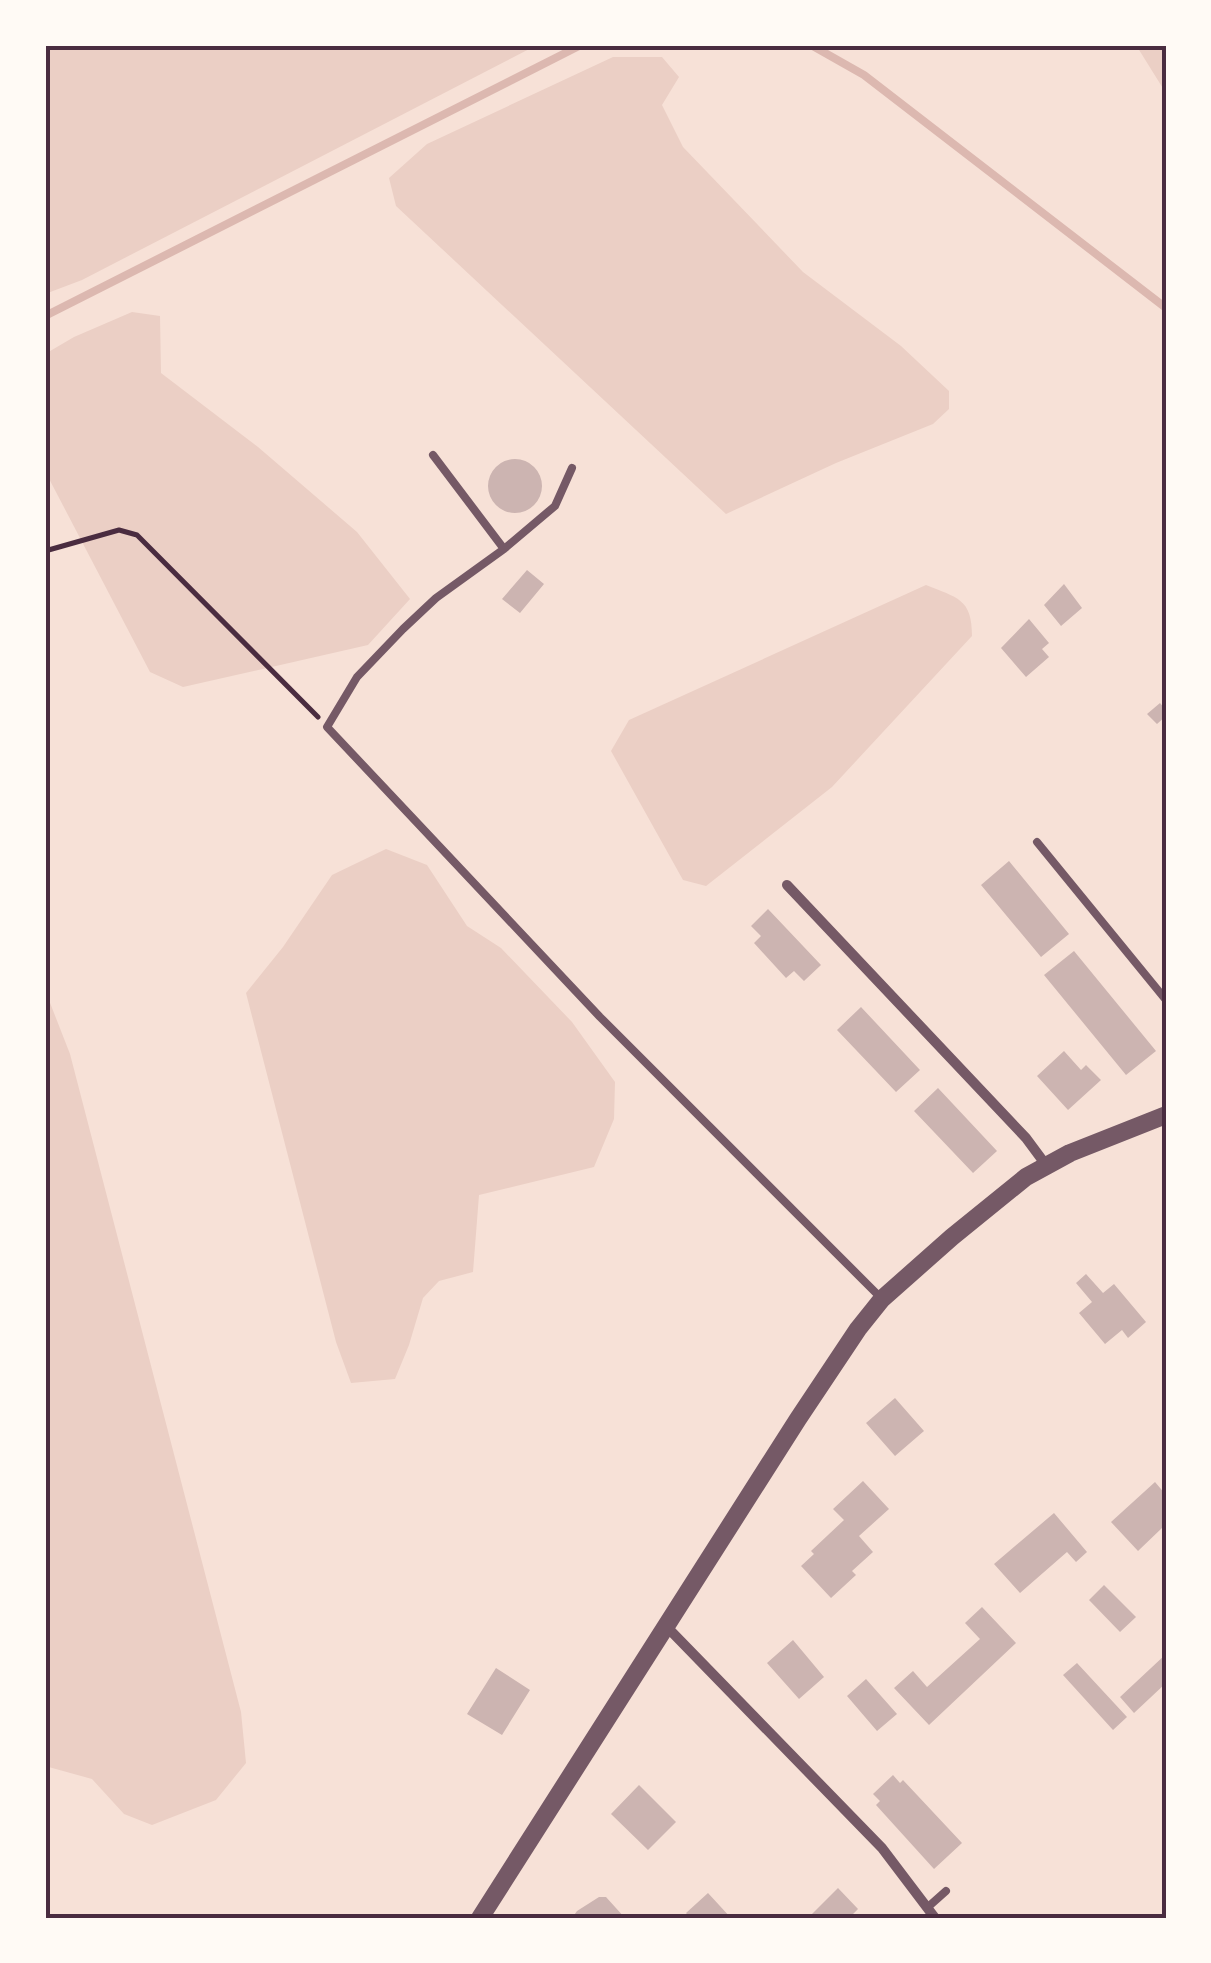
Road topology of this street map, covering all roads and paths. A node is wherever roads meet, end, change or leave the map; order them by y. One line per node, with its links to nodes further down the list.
1 (433, 455): 3 (lane)
2 (572, 468): 3 (lane)
3 (504, 548): 5 (lane)
4 (45, 551): 5 (path)
5 (328, 727): 11 (lane)
6 (1037, 842): 8 (lane)
7 (787, 885): 10 (street)
8 (1166, 1000)
9 (1166, 1115): 10 (street)
10 (1046, 1165): 11 (street)
11 (882, 1299): 12 (street)
12 (667, 1627): 14 (street); 15 (street)
13 (946, 1891): 14 (lane)
14 (931, 1913)
15 (480, 1918)

